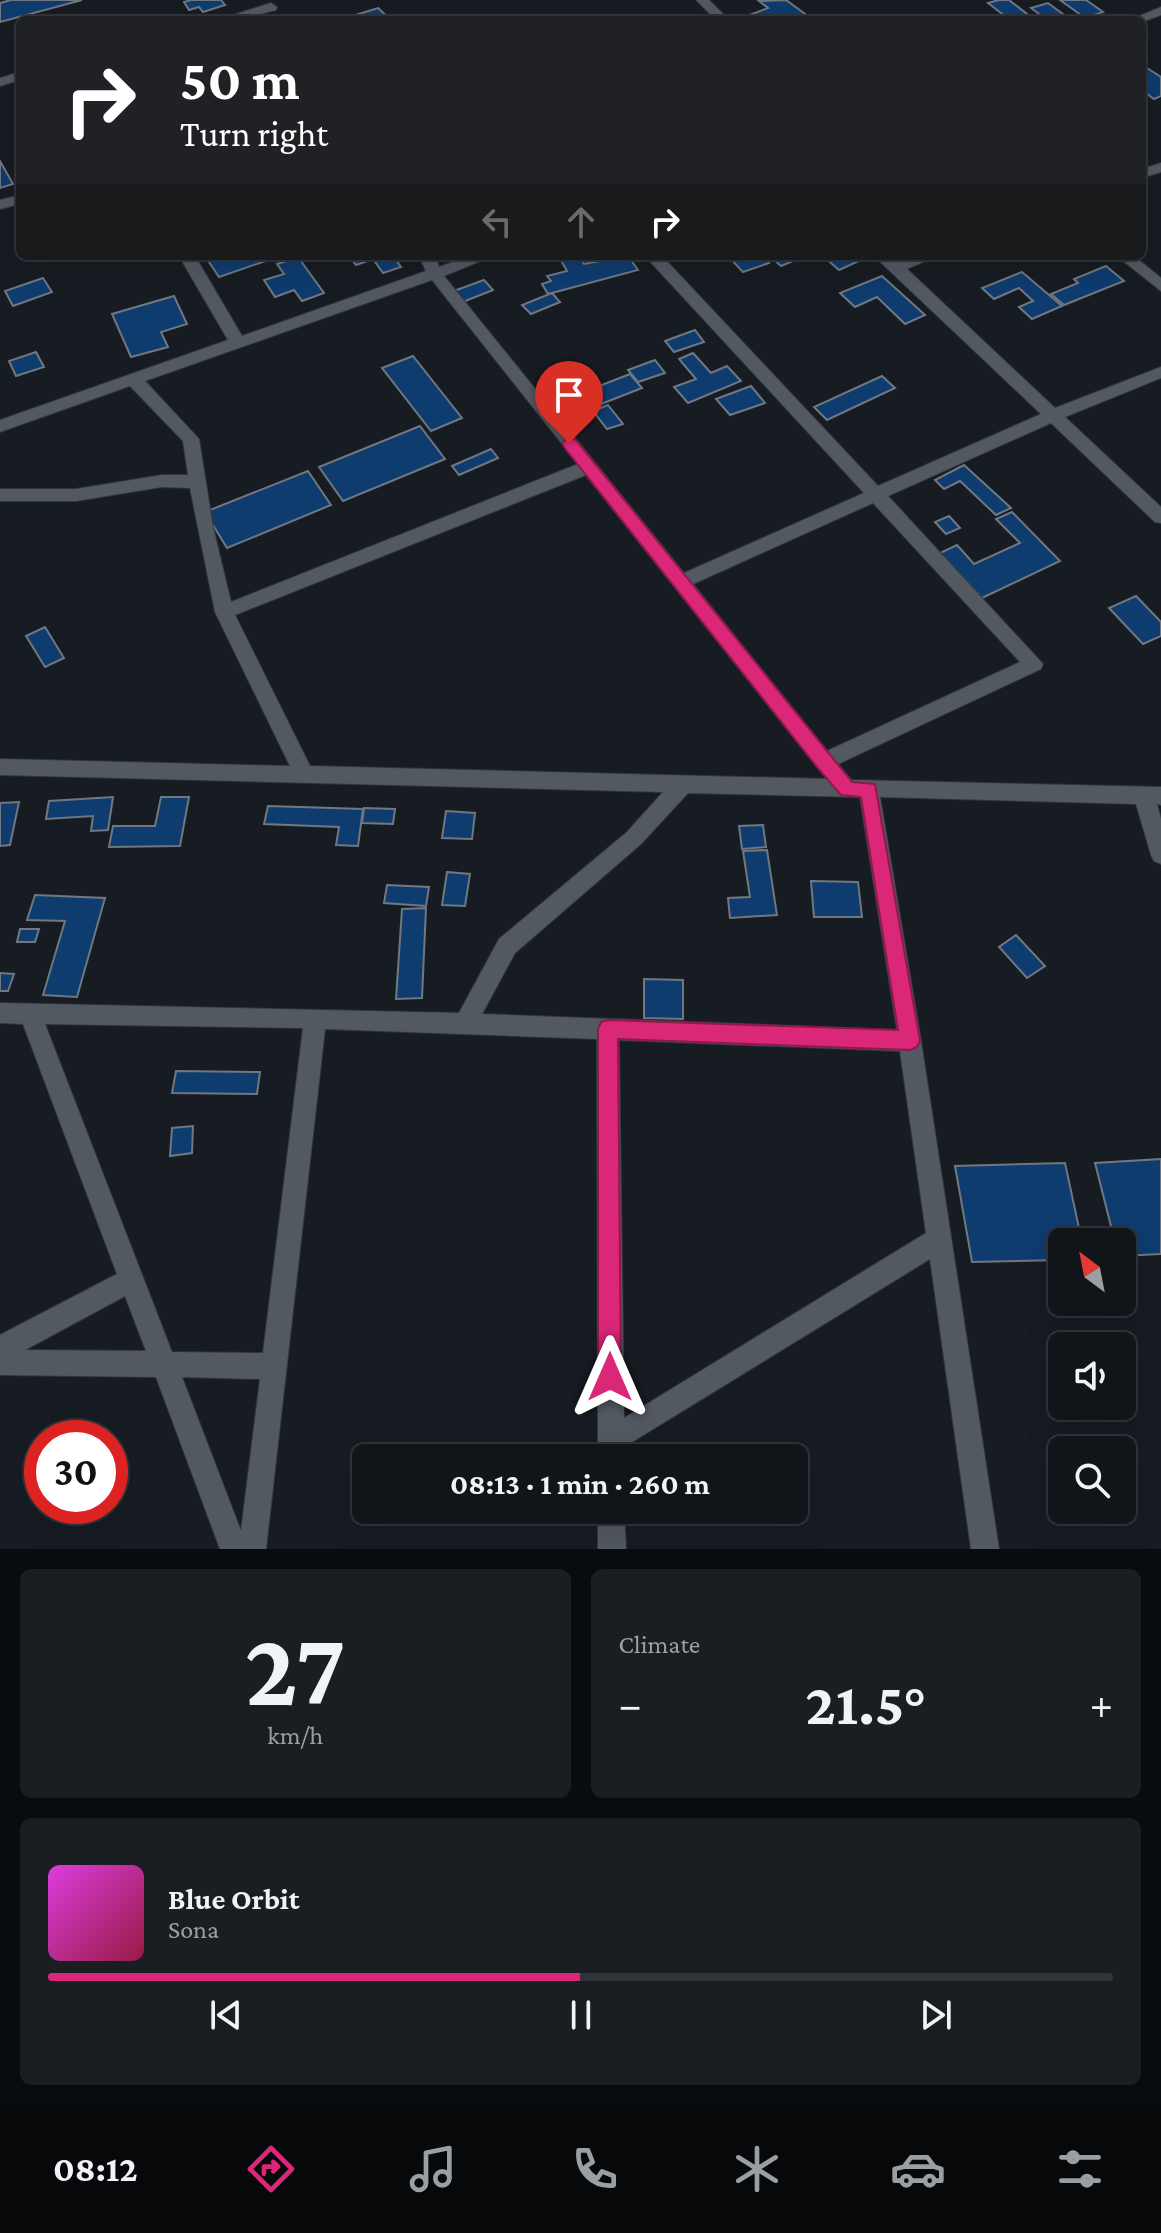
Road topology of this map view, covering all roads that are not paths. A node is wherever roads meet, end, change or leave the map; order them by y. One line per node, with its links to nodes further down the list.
1 (702, 0): 4 (street)
2 (268, 3): 3 (street)
3 (234, 16)
4 (719, 16)
5 (189, 260): 15 (street)
6 (429, 260): 13 (street)
7 (474, 260): 13 (street)
8 (657, 260): 22 (street)
9 (887, 260): 12 (street)
10 (917, 260): 12 (street)
11 (1130, 260): 14 (street)
12 (896, 268): 18 (street)
13 (435, 274): 15 (street); 20 (street)
14 (1161, 286)
15 (238, 343): 17 (street)
16 (1161, 372): 18 (street)
17 (133, 379): 19 (street); 21 (street)
18 (1053, 415): 22 (street); 24 (street)
19 (2, 420)
20 (588, 467): 25 (street); 26 (street)
21 (199, 482): 23 (street); 26 (street)
22 (875, 493): 25 (street); 27 (street)
23 (0, 495)
24 (1161, 517)
25 (680, 582): 27 (street)
26 (224, 612): 29 (street)
27 (823, 762): 31 (street)
28 (0, 767): 29 (street)
29 (304, 775): 30 (street)
30 (682, 785): 31 (street); 37 (street)
31 (858, 790): 32 (street); 39 (street)
32 (1152, 796): 33 (street)
33 (1161, 855)
34 (0, 1013): 35 (street)
35 (30, 1013): 36 (street); 41 (street)
36 (315, 1018): 37 (street); 45 (street)
37 (465, 1024): 38 (street)
38 (608, 1029): 39 (street); 46 (street)
39 (910, 1041): 40 (street)
40 (940, 1239): 47 (street); 52 (street)
41 (132, 1279): 42 (street); 44 (street)
42 (0, 1349)
43 (0, 1362): 44 (street)
44 (164, 1364): 45 (street); 49 (street)
45 (274, 1366): 50 (street)
46 (610, 1444)
47 (618, 1444)
48 (611, 1524): 51 (street)
49 (234, 1549)
50 (252, 1549)
51 (612, 1549)
52 (985, 1549)

